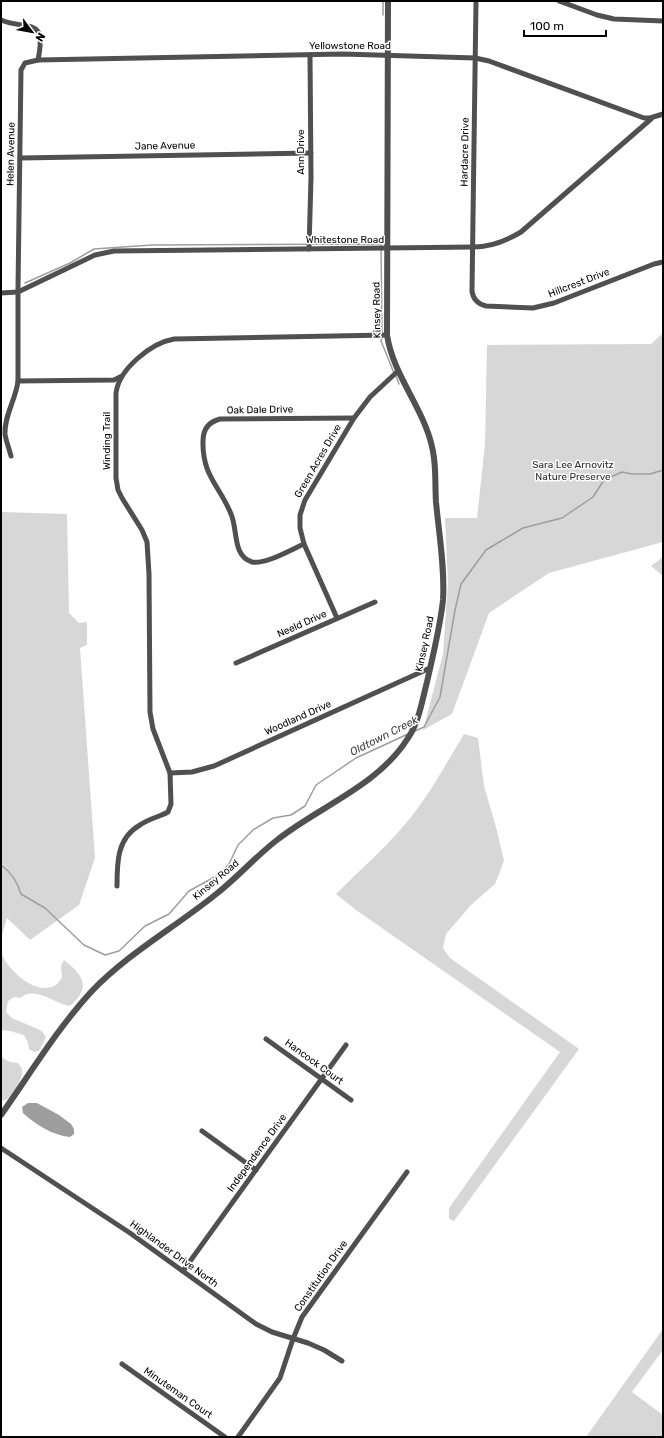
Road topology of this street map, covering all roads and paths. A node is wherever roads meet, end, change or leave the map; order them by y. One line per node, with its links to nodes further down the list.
1 (388, 1): 6 (street, Kinsey Road)
2 (476, 1): 8 (street, Hardacre Drive)
3 (559, 1): 5 (street)
4 (1, 20): 9 (street)
5 (663, 22)
6 (387, 52): 7 (street, Yellowstone Road); 8 (street, Yellowstone Road); 16 (street, Kinsey Road)
7 (310, 55): 9 (street, Yellowstone Road); 13 (street, Ann Drive)
8 (475, 58): 12 (street, Yellowstone Road); 15 (street, Hardacre Drive)
9 (38, 60): 10 (street, Yellowstone Road)
10 (26, 63): 14 (street, Helen Avenue)
11 (663, 114): 12 (street)
12 (652, 118): 15 (street, Whitestone Road)
13 (310, 153): 14 (street, Jane Avenue); 17 (street, Ann Drive)
14 (20, 158): 19 (street, Helen Avenue)
15 (473, 247): 16 (street, Whitestone Road); 21 (street, Hardacre Drive)
16 (387, 248): 17 (street, Whitestone Road); 22 (street, Kinsey Road)
17 (309, 249): 19 (street, Whitestone Road)
18 (663, 262): 21 (street, Hillcrest Drive)
19 (18, 292): 20 (street, Whitestone Road); 25 (street, Helen Avenue)
20 (1, 293)
21 (476, 301)
22 (386, 335): 23 (street, Kinsey Road); 24 (street, Winding Trail)
23 (398, 371): 26 (street, Green Acres Drive); 32 (street, Kinsey Road)
24 (122, 376): 25 (street); 33 (street, Winding Trail)
25 (18, 381): 27 (street, Helen Avenue)
26 (354, 418): 28 (street, Green Acres Drive); 28 (street, Oak Dale Drive)
27 (11, 456)
28 (304, 544): 30 (street, Green Acres Drive)
29 (375, 602): 30 (street, Neeld Drive)
30 (337, 618): 31 (street, Neeld Drive)
31 (236, 663)
32 (430, 668): 33 (street, Woodland Drive); 39 (street, Kinsey Road)
33 (170, 773): 34 (street)
34 (117, 886)
35 (266, 1038): 37 (street, Hancock Court)
36 (346, 1045): 37 (street, Independence Drive)
37 (322, 1079): 38 (street, Hancock Court); 42 (street, Independence Drive)
38 (351, 1100)
39 (1, 1115)
40 (202, 1130): 42 (street)
41 (1, 1148): 44 (street, Highlander Drive North)
42 (256, 1170): 44 (street, Independence Drive)
43 (407, 1172): 45 (street, Constitution Drive)
44 (183, 1271): 45 (street, Highlander Drive North)
45 (293, 1338): 46 (street, Highlander Drive North); 49 (street, Constitution Drive)
46 (342, 1361)
47 (122, 1364): 48 (street, Minuteman Court)
48 (225, 1437)
49 (238, 1437)

